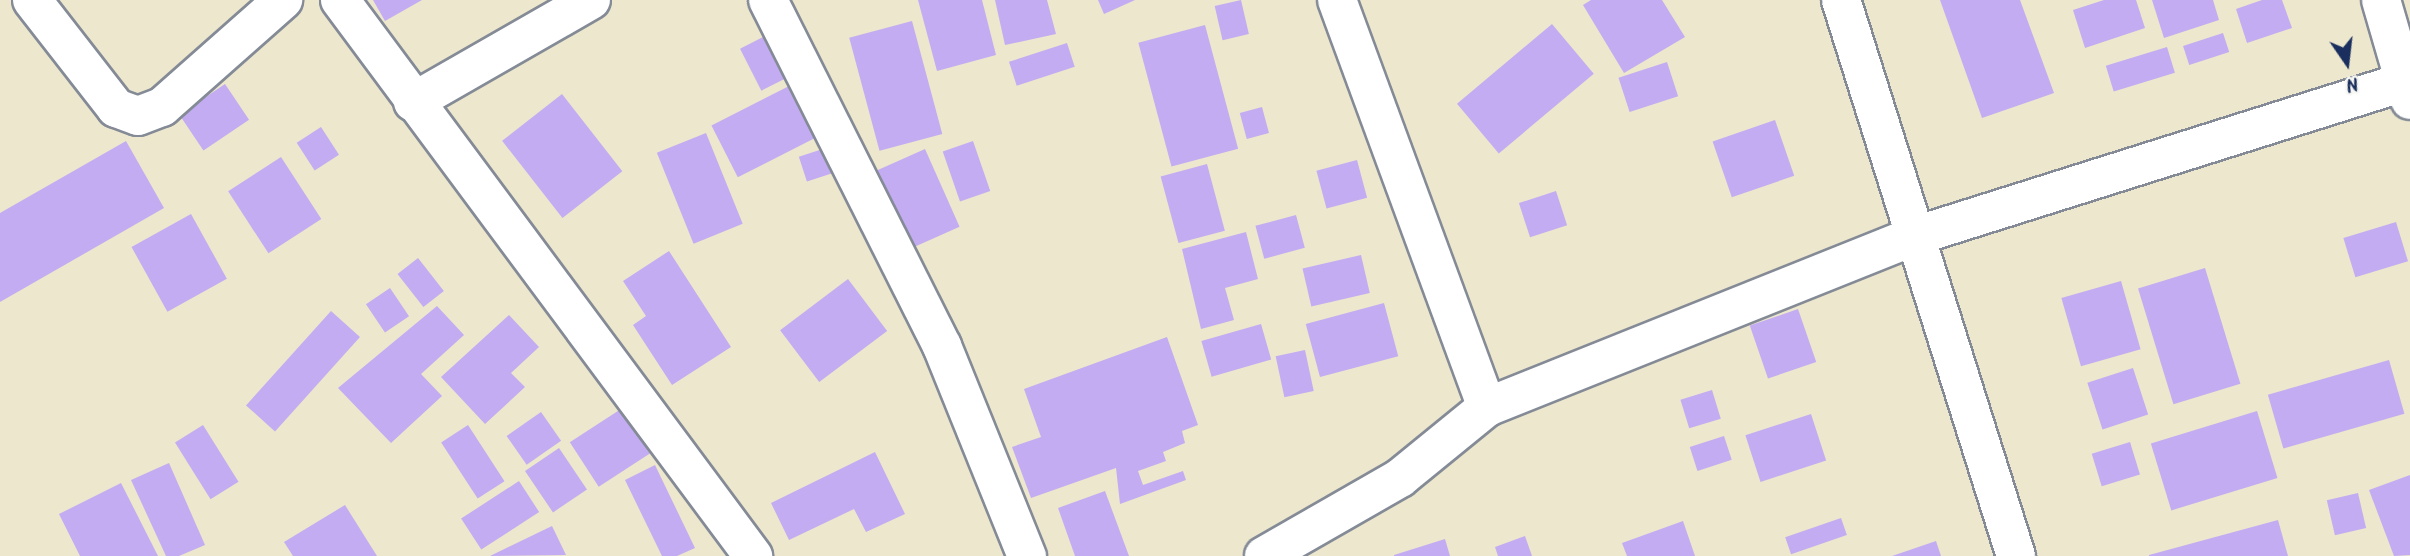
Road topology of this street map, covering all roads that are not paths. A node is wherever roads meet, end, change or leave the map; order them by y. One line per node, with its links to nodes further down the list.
1 (32, 0): 2 (street)
2 (283, 0)
3 (340, 0): 10 (street)
4 (591, 0): 10 (street)
5 (768, 0): 14 (street)
6 (1337, 0): 12 (street)
7 (1841, 0): 11 (street)
8 (2381, 0): 9 (street)
9 (2408, 87): 11 (street)
10 (414, 103): 13 (street)
11 (1915, 236): 12 (street); 16 (street)
12 (1487, 407): 15 (street)
13 (753, 556)
14 (1027, 556)
15 (1264, 556)
16 (2016, 556)

